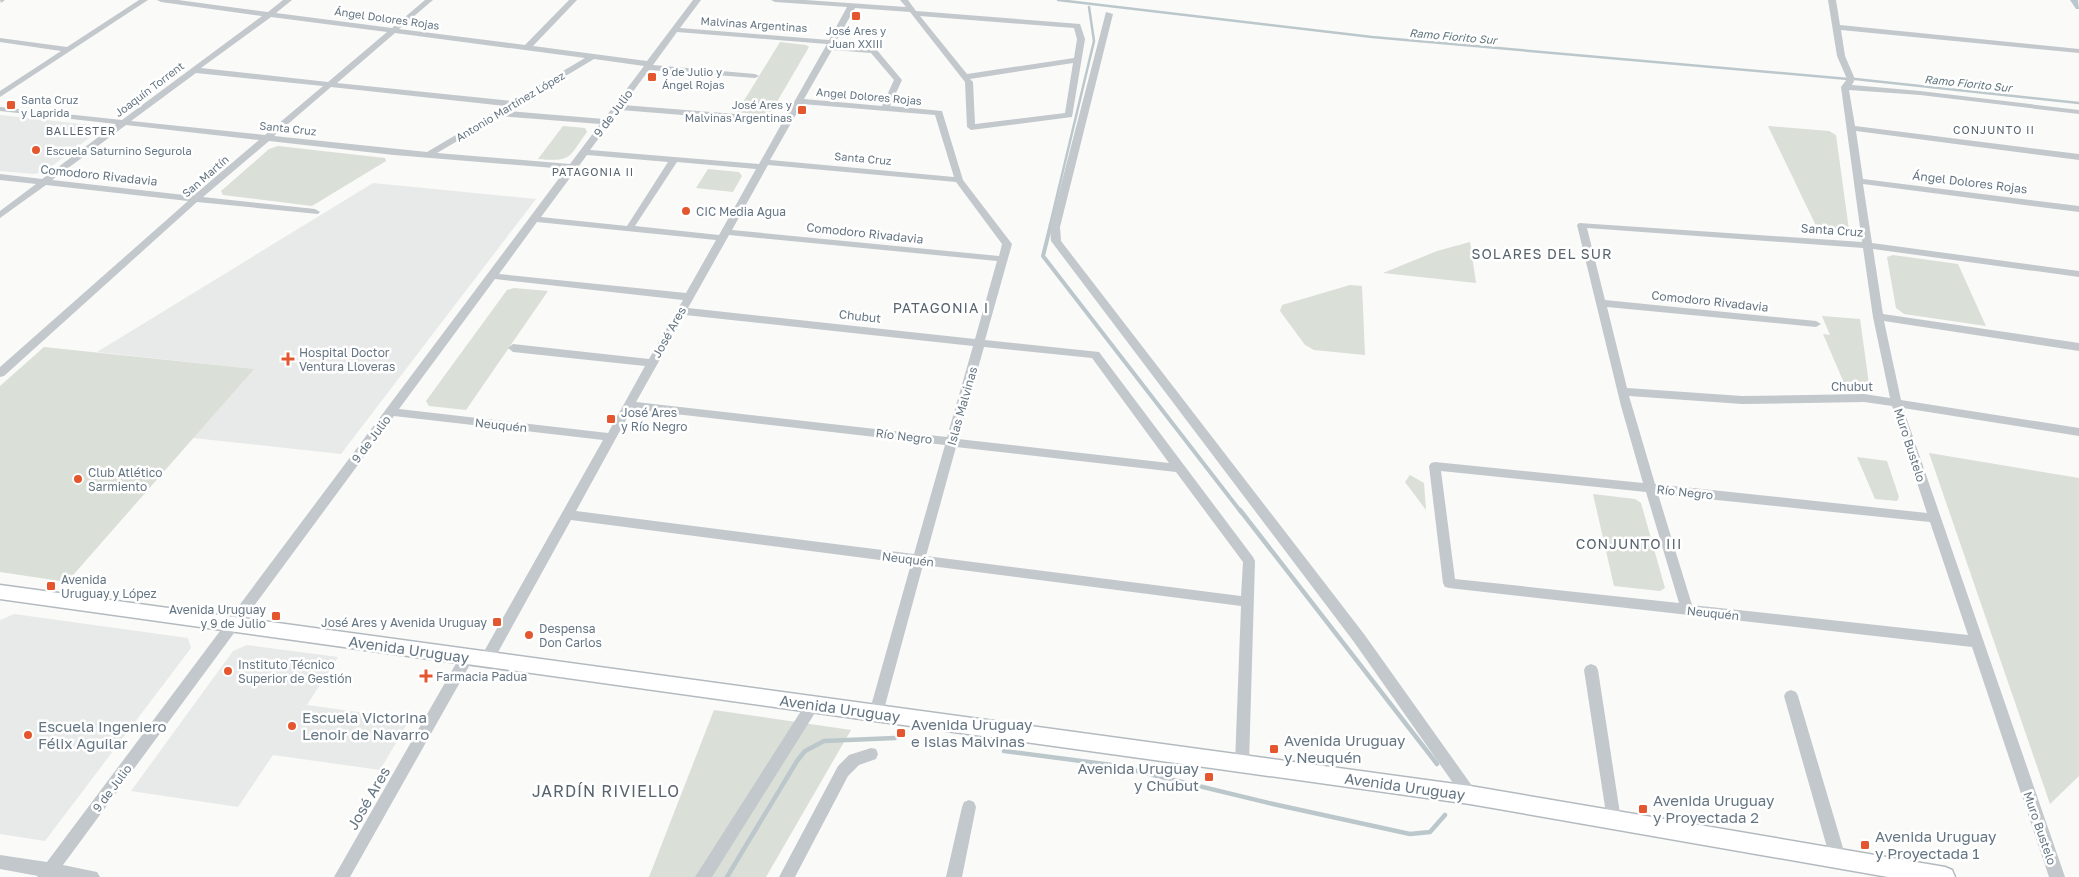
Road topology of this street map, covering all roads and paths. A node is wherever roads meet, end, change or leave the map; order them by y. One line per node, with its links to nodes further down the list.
1 (144, 0): 20 (street)
2 (161, 0): 12 (street, Ángel Dolores Rojas)
3 (288, 0): 12 (street, Joaquín Torrent)
4 (429, 0): 15 (street, San Martín)
5 (573, 0): 19 (street)
6 (697, 0): 16 (street, 9 de Julio)
7 (776, 0): 10 (street)
8 (904, 0): 11 (street)
9 (1832, 0): 14 (street, Muro Bustelo)
10 (852, 6): 11 (street); 18 (street, José Ares)
11 (913, 12): 23 (street); 27 (street)
12 (268, 14): 15 (street, Ángel Dolores Rojas); 25 (street, Joaquín Torrent)
13 (1109, 14): 102 (street)
14 (1836, 27): 21 (street); 29 (street, Muro Bustelo)
15 (393, 30): 19 (street, Ángel Dolores Rojas); 28 (street, San Martín)
16 (675, 30): 18 (street, Malvinas Argentinas); 24 (street, 9 de Julio)
17 (0, 40): 20 (street)
18 (830, 44): 31 (street, José Ares); 35 (street, Malvinas Argentinas)
19 (526, 48): 22 (street, Ángel Dolores Rojas)
20 (68, 50): 30 (street)
21 (2079, 51)
22 (592, 57): 24 (street); 32 (street, Antonio Martínez López)
23 (1078, 60): 27 (street); 27 (street)
24 (648, 66): 26 (street); 33 (street, 9 de Julio)
25 (194, 70): 28 (street); 40 (street, Joaquín Torrent)
26 (755, 76)
27 (966, 77)
28 (330, 84): 32 (street); 43 (street, San Martín)
29 (1845, 87): 36 (street); 42 (street, Muro Bustelo)
30 (0, 95)
31 (798, 101): 35 (street, Angel Dolores Rojas); 39 (street, José Ares)
32 (513, 104): 37 (street, Antonio Martínez López)
33 (617, 107): 39 (street); 41 (street, 9 de Julio)
34 (0, 108): 40 (street, Santa Cruz)
35 (885, 109): 38 (street, Angel Dolores Rojas)
36 (2079, 112)
37 (497, 113): 41 (street); 45 (street, Antonio Martínez López)
38 (939, 113): 51 (street, Islas Malvinas)
39 (787, 121): 48 (street, José Ares)
40 (123, 122): 43 (street, Santa Cruz); 53 (street, Joaquín Torrent)
41 (606, 122): 44 (street, 9 de Julio)
42 (1851, 128): 46 (street); 52 (street, Muro Bustelo)
43 (266, 138): 45 (street, Santa Cruz); 54 (street, San Martín)
44 (584, 152): 47 (street, Santa Cruz); 49 (street, 9 de Julio)
45 (428, 155): 49 (street, Santa Cruz)
46 (2079, 157)
47 (674, 160): 48 (street, Santa Cruz); 59 (street)
48 (763, 164): 51 (street, Santa Cruz); 60 (street, José Ares)
49 (573, 167): 58 (street, 9 de Julio)
50 (0, 177): 53 (street, Comodoro Rivadavia)
51 (959, 180): 62 (street, Islas Malvinas)
52 (1859, 181): 55 (street, Ángel Dolores Rojas); 61 (street, Muro Bustelo)
53 (44, 182): 54 (street, Comodoro Rivadavia); 57 (street, Joaquín Torrent)
54 (195, 199): 56 (street, Comodoro Rivadavia); 75 (street, San Martín)
55 (2079, 209)
56 (315, 212)
57 (0, 215)
58 (534, 219): 59 (street, Comodoro Rivadavia); 64 (street, 9 de Julio)
59 (629, 229): 60 (street, Comodoro Rivadavia)
60 (724, 235): 62 (street, Comodoro Rivadavia); 65 (street, José Ares)
61 (1868, 245): 63 (street, Santa Cruz); 66 (street, Santa Cruz); 68 (street, Muro Bustelo)
62 (1003, 259): 70 (street, Islas Malvinas)
63 (2079, 274)
64 (492, 276): 65 (street); 79 (street, 9 de Julio)
65 (689, 297): 67 (street, José Ares)
66 (1601, 303): 69 (street, Comodoro Rivadavia); 76 (street)
67 (681, 311): 70 (street, Chubut); 74 (street, José Ares)
68 (1878, 317): 71 (street); 77 (street, Muro Bustelo)
69 (1816, 324)
70 (979, 343): 73 (street, Chubut); 82 (street, Islas Malvinas)
71 (2079, 346)
72 (513, 348): 74 (street)
73 (1095, 355): 83 (street)
74 (652, 363): 78 (street, José Ares)
75 (0, 373)
76 (1623, 392): 77 (street, Chubut); 84 (street)
77 (1896, 403): 80 (street, Chubut); 86 (street, Muro Bustelo)
78 (629, 405): 81 (street, José Ares); 82 (street, Río Negro)
79 (390, 412): 81 (street, Neuquén); 92 (street, 9 de Julio)
80 (2079, 432)
81 (611, 437): 85 (street, José Ares)
82 (952, 442): 83 (street, Río Negro); 87 (street, Islas Malvinas)
83 (1180, 468): 90 (street)
84 (1651, 488): 86 (street, Río Negro); 88 (street, Río Negro); 91 (street)
85 (568, 515): 87 (street, Neuquén); 95 (street, José Ares)
86 (1935, 518): 93 (street, Muro Bustelo)
87 (919, 560): 90 (street, Neuquén); 99 (street, Islas Malvinas)
88 (1449, 583): 91 (street, Neuquén)
89 (2, 595): 92 (main road, Avenida Uruguay)
90 (1248, 602): 101 (street)
91 (1687, 610): 93 (street, Neuquén)
92 (233, 624): 94 (main road, Avenida Uruguay); 107 (street, 9 de Julio)
93 (1977, 642): 114 (street, Muro Bustelo)
94 (467, 657): 95 (main road, Avenida Uruguay); 109 (street, José Ares)
95 (487, 659): 98 (main road, Avenida Uruguay)
96 (1591, 670): 104 (street)
97 (1792, 696): 105 (street)
98 (813, 704): 99 (main road, Avenida Uruguay); 110 (street)
99 (876, 713): 101 (main road, Avenida Uruguay)
100 (871, 754): 111 (street)
101 (1242, 763): 102 (main road, Avenida Uruguay)
102 (1470, 795): 104 (main road, Avenida Uruguay)
103 (969, 807): 112 (street)
104 (1614, 820): 105 (main road, Avenida Uruguay)
105 (1838, 858): 113 (main road, Avenida Uruguay)
106 (0, 862): 107 (street)
107 (48, 874): 108 (street)
108 (92, 877)
109 (342, 877)
110 (704, 877)
111 (787, 877)
112 (954, 877)
113 (1945, 877)
114 (2057, 877)

